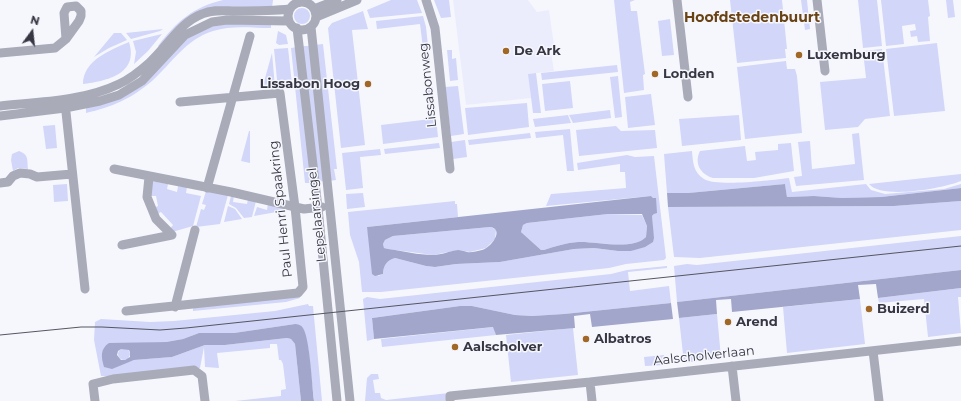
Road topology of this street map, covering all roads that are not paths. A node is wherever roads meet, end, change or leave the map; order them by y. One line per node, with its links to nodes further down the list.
1 (337, 0): 7 (street)
2 (357, 0): 7 (street)
3 (426, 0): 22 (street, Lissabonweg)
4 (678, 0): 15 (street)
5 (817, 0): 14 (street)
6 (290, 9): 7 (street); 8 (street); 18 (street)
7 (315, 13): 9 (street)
8 (290, 21): 10 (street); 18 (street)
9 (310, 27): 10 (street); 27 (street, Lepelaarsingel)
10 (297, 28): 29 (street, Lepelaarsingel)
11 (250, 36): 16 (street)
12 (66, 40): 13 (street)
13 (0, 53)
14 (825, 72)
15 (688, 97)
16 (232, 98): 17 (street, Paul Henri Spaakring); 26 (street); 28 (street, Paul Henri Spaakring)
17 (180, 102)
18 (65, 104): 19 (street); 20 (street); 23 (street)
19 (0, 106)
20 (0, 116)
21 (114, 169): 24 (street)
22 (450, 169)
23 (72, 174): 25 (street); 32 (street)
24 (149, 177): 26 (street); 31 (street)
25 (0, 183)
26 (207, 188): 28 (street)
27 (330, 206): 29 (street); 43 (street, Lepelaarsingel)
28 (295, 207): 29 (street); 33 (street, Paul Henri Spaakring)
29 (318, 208): 42 (street, Lepelaarsingel)
30 (195, 230): 33 (street)
31 (122, 244)
32 (85, 289)
33 (175, 307): 34 (street, Paul Henri Spaakring)
34 (126, 311)
35 (961, 341): 36 (street, Aalscholverlaan)
36 (873, 351): 37 (street, Aalscholverlaan); 46 (street)
37 (732, 366): 38 (street, Aalscholverlaan); 45 (street)
38 (590, 382): 39 (street, Aalscholverlaan); 44 (street)
39 (450, 398)
40 (95, 401): 41 (street)
41 (205, 401)
42 (337, 401)
43 (350, 401)
44 (592, 401)
45 (736, 401)
46 (879, 401)

